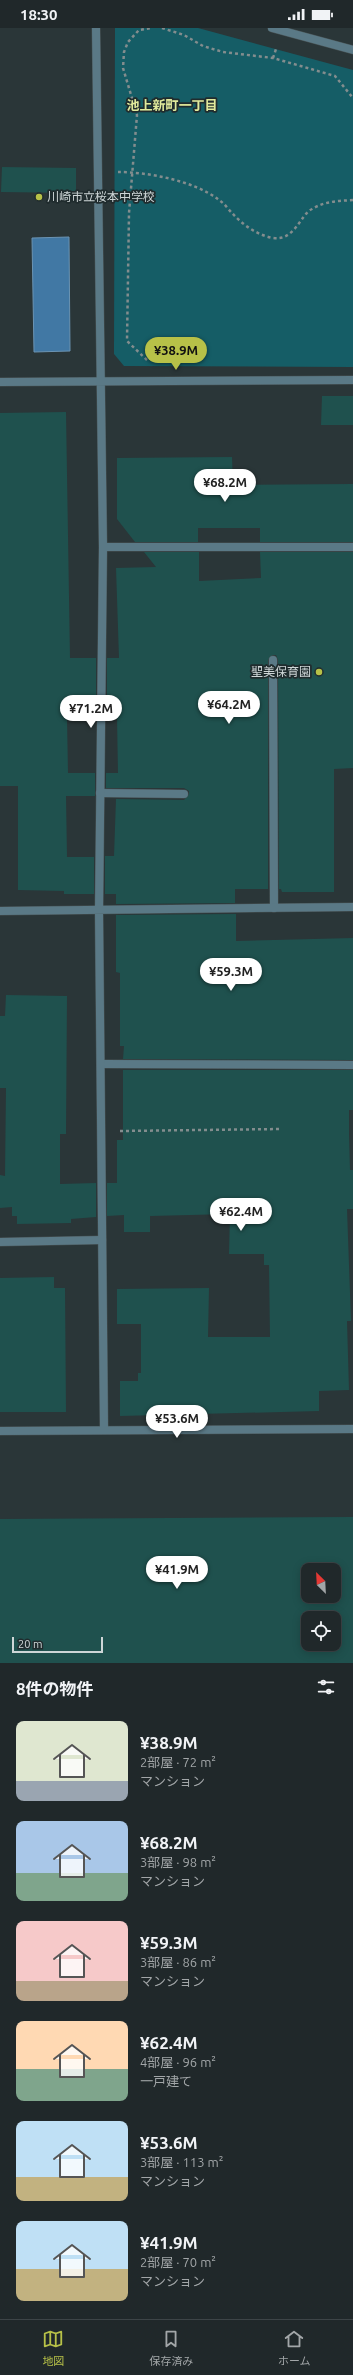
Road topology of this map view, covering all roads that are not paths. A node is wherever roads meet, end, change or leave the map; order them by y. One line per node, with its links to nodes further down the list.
1 (96, 28): 6 (street)
2 (272, 28): 3 (street)
3 (353, 50)
4 (353, 380): 6 (street)
5 (0, 382): 6 (street)
6 (101, 382): 7 (street)
7 (103, 547): 8 (street); 10 (street)
8 (353, 547)
9 (273, 660): 13 (street)
10 (100, 792): 11 (street); 15 (street)
11 (184, 794)
12 (353, 907): 13 (street)
13 (274, 908): 15 (street)
14 (0, 911): 15 (street)
15 (99, 911): 16 (street)
16 (102, 1064): 17 (street); 18 (street)
17 (353, 1065)
18 (102, 1240): 19 (street); 20 (street)
19 (0, 1242)
20 (104, 1429): 21 (street); 22 (street)
21 (353, 1429)
22 (0, 1431)

